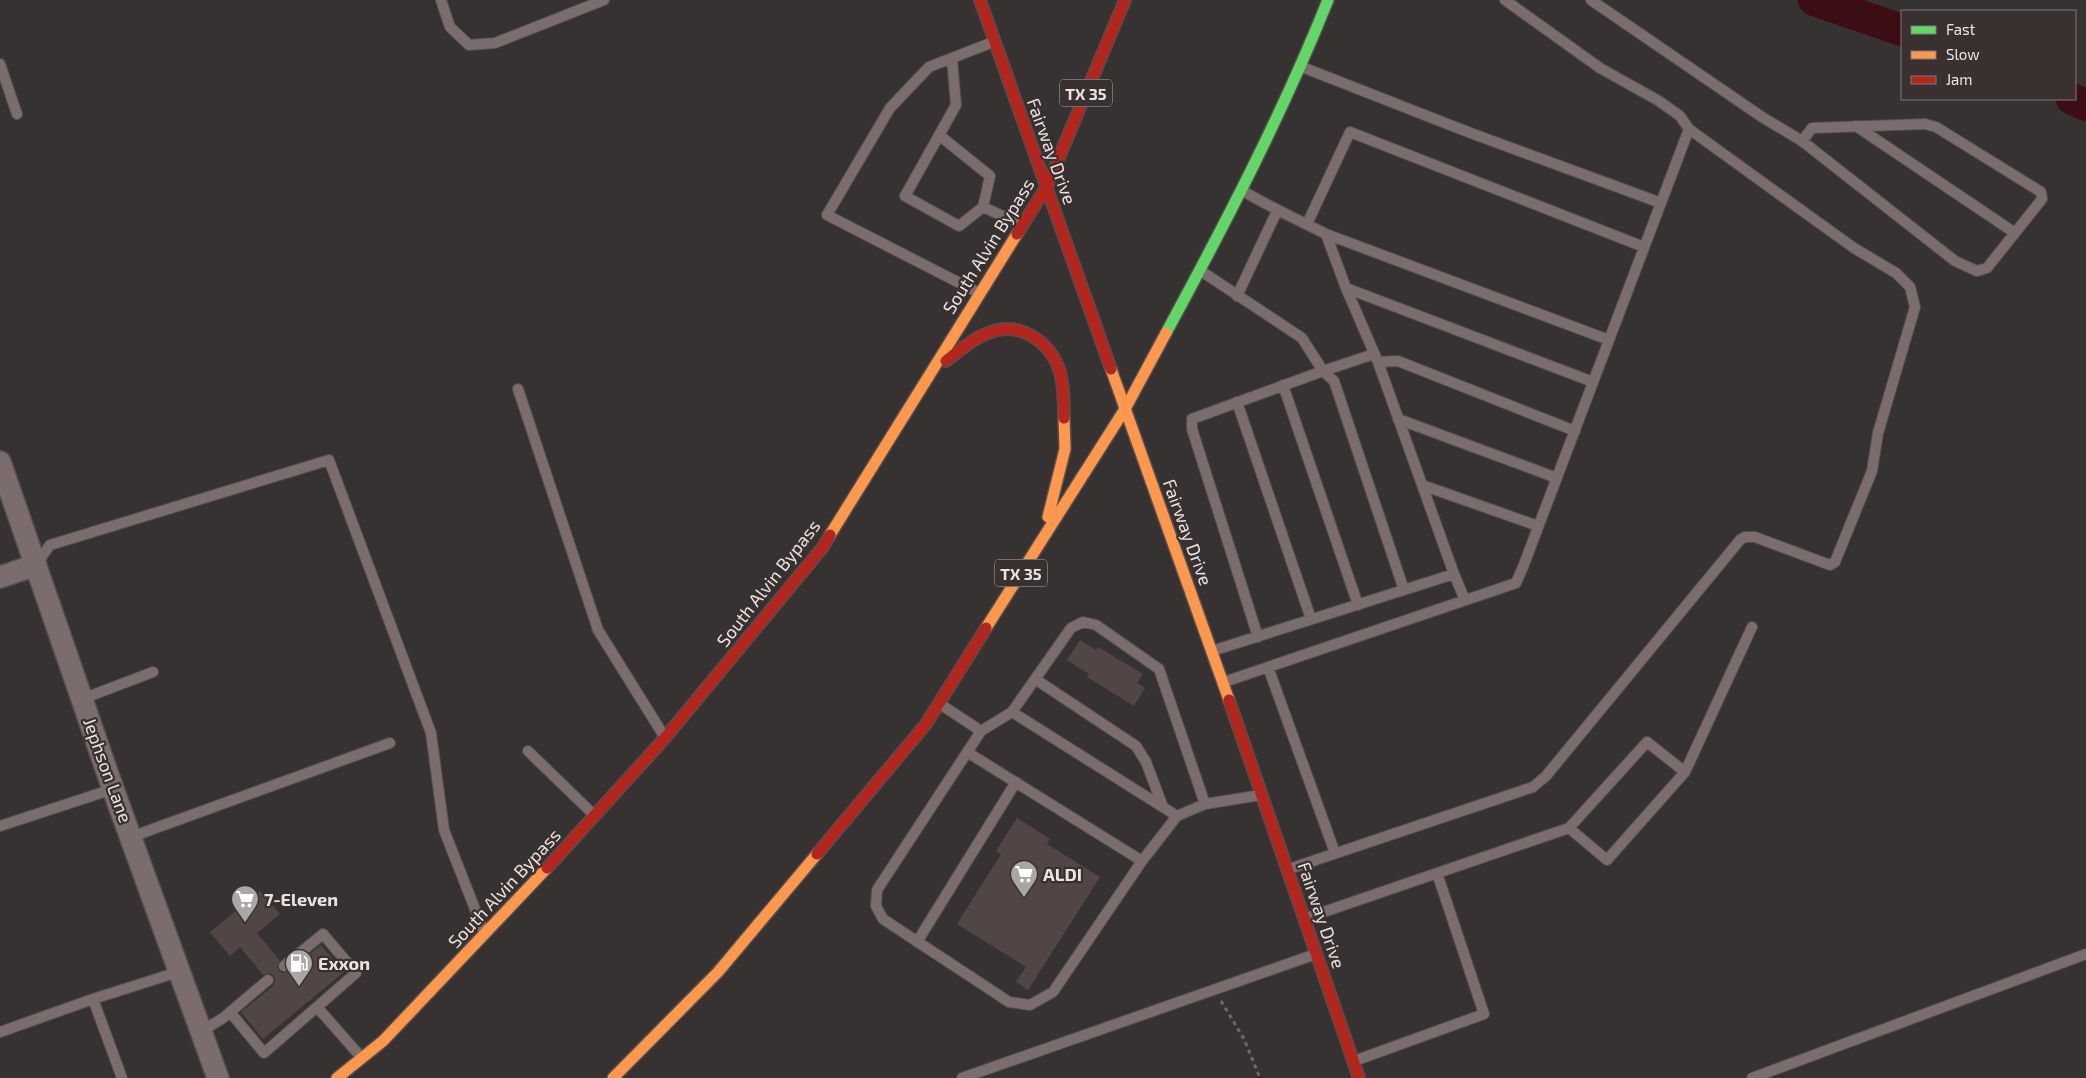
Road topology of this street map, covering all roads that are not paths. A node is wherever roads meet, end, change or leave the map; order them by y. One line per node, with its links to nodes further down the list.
1 (440, 0): 2 (lane)
2 (604, 0)
3 (980, 0): 8 (main road, Fairway Drive)
4 (1125, 0): 17 (main road, South Alvin Bypass / TX 35)
5 (1328, 0): 11 (main road, TX 35)
6 (1505, 0): 14 (lane)
7 (1591, 0): 16 (lane)
8 (994, 42): 9 (lane); 17 (main road, Fairway Drive)
9 (952, 59): 15 (lane); 29 (lane)
10 (0, 64): 12 (lane)
11 (1302, 67): 18 (main road, TX 35); 19 (lane)
12 (17, 114)
13 (1856, 126): 16 (lane); 24 (lane); 24 (lane)
14 (1689, 129): 19 (lane); 80 (lane)
15 (939, 135): 20 (lane); 20 (lane)
16 (1802, 140): 24 (lane)
17 (1046, 186): 23 (main road, South Alvin Bypass / TX 35); 39 (main road, Fairway Drive)
18 (1241, 190): 21 (lane); 27 (main road, TX 35)
19 (1661, 203): 26 (lane)
20 (983, 207): 23 (lane)
21 (1277, 211): 22 (lane); 30 (lane)
22 (1307, 224): 25 (lane); 26 (lane)
23 (1022, 225): 29 (main road, South Alvin Bypass / TX 35)
24 (2014, 233)
25 (1326, 234): 28 (lane); 31 (lane)
26 (1644, 247): 31 (lane)
27 (1200, 270): 30 (lane); 39 (main road, TX 35)
28 (1346, 288): 32 (lane); 35 (lane)
29 (980, 294): 34 (main road, South Alvin Bypass / TX 35)
30 (1237, 296): 33 (lane)
31 (1609, 340): 35 (lane)
32 (1376, 358): 33 (lane); 40 (lane); 41 (lane)
33 (1323, 371): 36 (lane); 50 (lane)
34 (930, 375): 46 (main road); 65 (main road, South Alvin Bypass / TX 35)
35 (1593, 382): 41 (lane)
36 (1283, 385): 38 (lane); 52 (lane)
37 (518, 389): 65 (lane)
38 (1237, 402): 53 (lane); 55 (lane)
39 (1125, 409): 46 (main road, TX 35); 56 (main road, Fairway Drive)
40 (1398, 419): 43 (lane); 44 (lane)
41 (1575, 431): 43 (lane)
42 (0, 462): 47 (street, Jephson Lane)
43 (1557, 478): 45 (lane)
44 (1422, 485): 45 (lane); 48 (lane)
45 (1538, 526): 51 (lane)
46 (1042, 540): 62 (main road, TX 35)
47 (36, 564): 49 (street); 61 (street, Jephson Lane); 85 (lane)
48 (1454, 574): 50 (lane); 51 (lane)
49 (0, 577)
50 (1404, 590): 52 (lane)
51 (1465, 600): 57 (lane)
52 (1358, 605): 53 (lane)
53 (1311, 620): 55 (lane)
54 (1752, 627): 69 (lane)
55 (1258, 637): 56 (lane)
56 (1212, 652): 60 (main road, Fairway Drive)
57 (1268, 667): 60 (lane); 80 (lane)
58 (153, 672): 61 (lane)
59 (1035, 680): 63 (lane); 73 (lane); 74 (lane)
60 (1222, 682): 72 (main road, Fairway Drive)
61 (82, 699): 71 (street, Jephson Lane)
62 (939, 703): 64 (lane); 102 (main road, TX 35)
63 (1012, 712): 64 (lane); 74 (lane)
64 (981, 731): 68 (lane)
65 (666, 738): 75 (main road, South Alvin Bypass / TX 35)
66 (390, 743): 79 (lane)
67 (528, 751): 75 (lane)
68 (967, 752): 70 (lane); 86 (lane)
69 (1685, 772): 78 (lane); 78 (lane)
70 (1016, 782): 81 (lane); 86 (lane)
71 (113, 789): 77 (lane); 79 (street, Jephson Lane)
72 (1262, 795): 73 (lane); 82 (main road, Fairway Drive)
73 (1206, 804): 76 (lane)
74 (1163, 807): 76 (lane)
75 (594, 816): 85 (main road, South Alvin Bypass / TX 35)
76 (1177, 816): 81 (lane)
77 (0, 826)
78 (1569, 828): 83 (lane)
79 (131, 837): 90 (street, Jephson Lane)
80 (1335, 853): 82 (lane)
81 (1142, 861): 86 (lane)
82 (1288, 869): 84 (main road, Fairway Drive)
83 (1437, 873): 84 (lane); 98 (lane)
84 (1305, 918): 87 (main road, Fairway Drive)
85 (485, 935): 97 (main road, South Alvin Bypass / TX 35)
86 (917, 942)
87 (1317, 953): 98 (main road, Fairway Drive); 103 (lane)
88 (2086, 954): 105 (lane)
89 (288, 965): 93 (lane)
90 (178, 972): 92 (lane); 96 (street, Jephson Lane)
91 (268, 983): 94 (lane)
92 (93, 999): 95 (lane); 99 (lane)
93 (319, 1001): 94 (lane); 97 (lane)
94 (230, 1012): 96 (lane)
95 (0, 1032)
96 (200, 1032): 100 (street, Jephson Lane)
97 (362, 1058): 101 (main road, South Alvin Bypass / TX 35)
98 (1354, 1061): 104 (main road, Fairway Drive)
99 (122, 1078)
100 (218, 1078)
101 (337, 1078)
102 (613, 1078)
103 (962, 1078)
104 (1359, 1078)
105 (1752, 1078)

